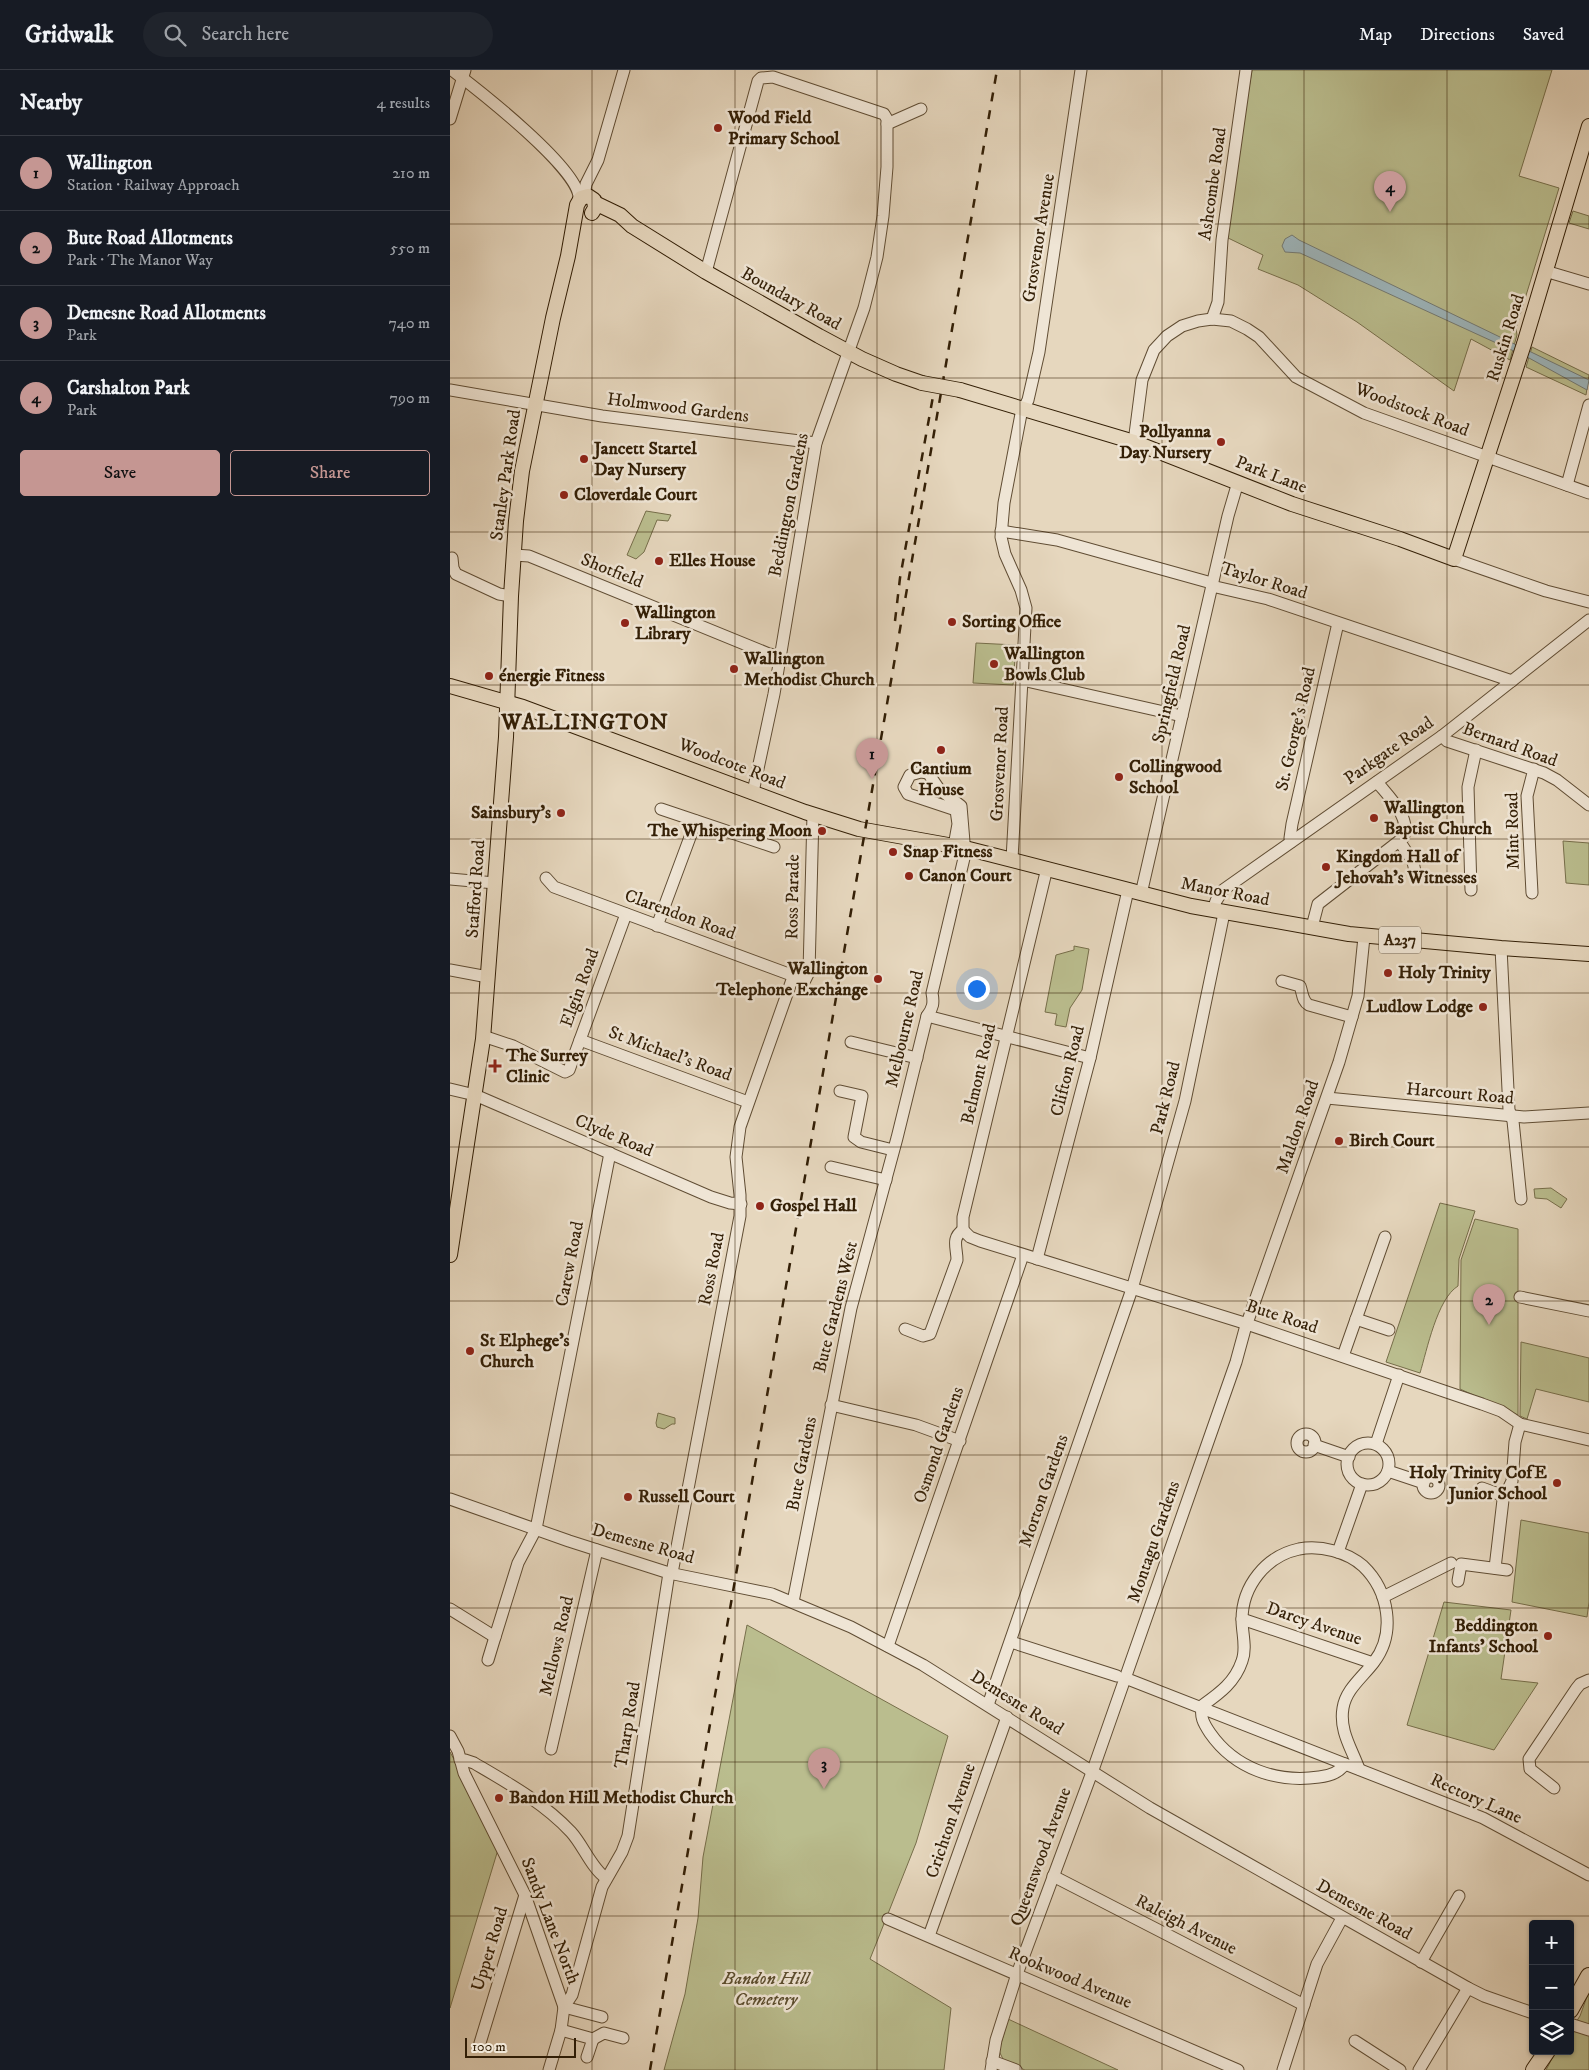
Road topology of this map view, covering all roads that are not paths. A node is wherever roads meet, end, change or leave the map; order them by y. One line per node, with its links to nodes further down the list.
1 (452, 70): 5 (street)
2 (624, 70): 10 (street, Stanley Park Road)
3 (1081, 70): 22 (street, Grosvenor Avenue)
4 (1246, 70): 14 (street, Ashcombe Road)
5 (464, 74): 7 (street); 10 (street)
6 (921, 109): 8 (street)
7 (450, 119)
8 (887, 124): 12 (street); 17 (street, Beddington Gardens)
9 (1589, 126): 11 (main road, Ruskin Road)
10 (586, 205): 12 (main road, Boundary Road); 21 (main road, Stanley Park Road)
11 (1545, 271): 13 (street); 25 (main road, Ruskin Road)
12 (706, 272): 17 (main road, Boundary Road)
13 (1589, 284)
14 (1218, 302): 15 (street, Ashcombe Road); 16 (street)
15 (1212, 320): 16 (street, Woodstock Road); 23 (street, Woodstock Road)
16 (1231, 321): 25 (street, Woodstock Road)
17 (849, 352): 18 (main road, Boundary Road, bridge); 24 (street, Beddington Gardens)
18 (939, 386): 22 (main road, Park Lane, bridge)
19 (450, 390): 21 (street, Holmwood Gardens)
20 (1589, 405): 27 (street)
21 (535, 406): 24 (street, Holmwood Gardens); 30 (main road, Stanley Park Road)
22 (1024, 409): 23 (main road, Park Lane); 29 (street, Grosvenor Road)
23 (1134, 442): 26 (main road, Park Lane)
24 (816, 443): 38 (street, Beddington Gardens)
25 (1488, 458): 27 (street, Woodstock Road); 32 (main road, Ruskin Road)
26 (1238, 482): 32 (main road, Park Lane); 33 (street, Springfield Road)
27 (1567, 485): 28 (street, Woodstock Road)
28 (1589, 493)
29 (1001, 531): 33 (street, Taylor Road); 39 (street, Grosvenor Road)
30 (514, 555): 34 (main road, Stanley Park Road); 38 (street, Shotfield)
31 (452, 558): 34 (street)
32 (1454, 559): 35 (street, Park Lane)
33 (1212, 585): 37 (street, Taylor Road); 43 (street, Springfield Road)
34 (511, 596): 42 (main road, Stanley Park Road)
35 (1589, 602)
36 (1589, 620): 40 (street, Parkgate Road)
37 (1338, 624): 40 (street, Taylor Road); 54 (street, St. George's Road)
38 (780, 656): 48 (street, Beddington Gardens)
39 (1022, 680): 43 (street); 58 (street, Grosvenor Road)
40 (1512, 681): 44 (street, Parkgate Road)
41 (450, 686): 42 (main road, Woodcote Road / A237)
42 (508, 703): 48 (main road, Woodcote Road / A237); 63 (main road, Stafford Road)
43 (1182, 716): 65 (street, Springfield Road)
44 (1442, 736): 45 (street, Bernard Road); 47 (street, Parkgate Road)
45 (1476, 750): 46 (street, Bernard Road); 64 (street)
46 (1534, 769): 49 (street, Bernard Road); 66 (street, Mint Road)
47 (1377, 782): 54 (street, Parkgate Road); 55 (street)
48 (753, 792): 51 (main road, Woodcote Road / A237)
49 (1589, 805)
50 (661, 809): 52 (street)
51 (813, 814): 53 (main road, Woodcote Road / A237); 77 (street, Ross Parade)
52 (696, 821): 56 (street); 69 (street)
53 (860, 829): 57 (main road, Manor Road / A237)
54 (1291, 842): 67 (street, Parkgate Road)
55 (1400, 842): 60 (street); 70 (street)
56 (774, 847)
57 (959, 847): 57 (street); 58 (main road, Manor Road / A237); 79 (street, Melbourne Road)
58 (1012, 859): 59 (main road, Manor Road / A237)
59 (1047, 868): 65 (main road, Manor Road / A237); 82 (street, Belmont Road)
60 (1416, 876)
61 (546, 878): 68 (street, Clarendon Road)
62 (450, 880): 63 (street)
63 (495, 883): 75 (main road, Stafford Road)
64 (1471, 890)
65 (1135, 892): 67 (main road, Manor Road / A237); 86 (street, Clifton Road)
66 (1532, 893)
67 (1218, 912): 70 (main road, Manor Road / A237); 107 (street, Park Road)
68 (626, 914): 69 (street, Clarendon Road); 83 (street, Elgin Road)
69 (657, 926): 76 (street, Clarendon Road)
70 (1312, 928): 71 (main road, Manor Road / A237)
71 (1364, 937): 72 (main road, Manor Road / A237); 80 (street, Maldon Road)
72 (1501, 948): 73 (main road, Manor Road / A237); 93 (street)
73 (1589, 954)
74 (450, 970): 75 (street)
75 (488, 977): 81 (main road, Stafford Road)
76 (793, 977): 77 (street, Clarendon Road); 91 (street, Ross Road)
77 (805, 980)
78 (1282, 981): 80 (street)
79 (927, 1016): 82 (street); 85 (street, Melbourne Road)
80 (1352, 1017): 90 (street, Maldon Road)
81 (483, 1036): 83 (street, Elgin Road); 89 (main road, Stafford Road)
82 (1006, 1036): 86 (street); 102 (street, Belmont Road)
83 (580, 1040): 91 (street, St Michael's Road)
84 (850, 1042): 85 (street)
85 (917, 1058): 94 (street, Melbourne Road)
86 (1090, 1058): 106 (street, Clifton Road)
87 (450, 1089): 89 (street, Clyde Road)
88 (840, 1091): 94 (street)
89 (475, 1095): 95 (street, Clyde Road); 98 (main road, Stafford Road)
90 (1327, 1098): 93 (street, Harcourt Road); 111 (street, Maldon Road)
91 (748, 1102): 100 (street, Ross Road)
92 (1589, 1112): 93 (street, Harcourt Road)
93 (1510, 1115): 99 (street)
94 (893, 1150): 97 (street, Melbourne Road)
95 (610, 1152): 100 (street, Clyde Road); 129 (street, Carew Road)
96 (831, 1167): 97 (street)
97 (886, 1180): 101 (street, Melbourne Road)
98 (454, 1196): 104 (main road, Stafford Road)
99 (1521, 1199)
100 (741, 1204): 135 (street, Ross Road)
101 (876, 1217): 116 (street, Bute Gardens West)
102 (963, 1230): 105 (street, Bute Road); 112 (street, Belmont Road)
103 (1385, 1237): 110 (street)
104 (450, 1255)
105 (1023, 1256): 106 (street, Bute Road); 119 (street, Osmond Gardens)
106 (1037, 1259): 107 (street, Bute Road)
107 (1132, 1289): 111 (street, Bute Road); 142 (street, Morton Gardens)
108 (1520, 1297): 109 (street)
109 (1589, 1311)
110 (1356, 1319): 113 (street); 114 (street)
111 (1247, 1324): 114 (street, Bute Road); 146 (street, Montagu Gardens)
112 (905, 1329)
113 (1389, 1330)
114 (1343, 1356): 115 (street, Bute Road)
115 (1399, 1375): 117 (street, Bute Road); 120 (street)
116 (831, 1405): 119 (street, Bute Gardens); 138 (street, Bute Gardens)
117 (1520, 1424): 118 (street, Bute Road); 127 (street)
118 (1589, 1440)
119 (960, 1441): 143 (street, Osmond Gardens)
120 (1376, 1444): 122 (street); 123 (street)
121 (1314, 1445): 122 (street)
122 (1349, 1457): 125 (street)
123 (1388, 1471): 124 (street); 125 (street)
124 (1424, 1483)
125 (1362, 1484): 131 (street)
126 (1482, 1488): 127 (street)
127 (1504, 1496): 133 (street)
128 (450, 1499): 129 (street, Demesne Road)
129 (536, 1529): 130 (street, Demesne Road); 141 (street, Carew Road)
130 (597, 1550): 135 (street, Demesne Road); 152 (street, Mellows Road)
131 (1338, 1552): 137 (street); 140 (street)
132 (1451, 1563): 137 (street)
133 (1495, 1568): 134 (street); 136 (street)
134 (1507, 1570)
135 (671, 1573): 138 (street, Demesne Road); 160 (street, Tharp Road)
136 (1458, 1581)
137 (1383, 1597): 145 (street)
138 (792, 1602): 143 (street, Demesne Road)
139 (450, 1609): 141 (street)
140 (1242, 1619): 145 (street, Darcy Avenue); 149 (street)
141 (495, 1637): 144 (street, Carew Road)
142 (1011, 1642): 146 (street, Rectory Lane); 148 (street, Morton Gardens)
143 (888, 1646): 148 (street, Demesne Road)
144 (488, 1660)
145 (1373, 1663): 155 (street)
146 (1121, 1677): 149 (street, Rectory Lane); 156 (street, Montagu Gardens)
147 (1589, 1680): 157 (street)
148 (988, 1705): 150 (street, Demesne Road)
149 (1202, 1707): 154 (street, Rectory Lane); 154 (street)
150 (1007, 1717): 156 (street, Demesne Road); 165 (street, Crichton Avenue)
151 (450, 1736): 153 (street, Sandy Lane North)
152 (551, 1749)
153 (459, 1756): 160 (street); 161 (street, Sandy Lane North)
154 (1345, 1764): 155 (street, Rectory Lane)
155 (1359, 1769): 158 (street, Rectory Lane)
156 (1092, 1772): 159 (street, Queenswood Avenue); 163 (street, Demesne Road)
157 (1554, 1788)
158 (1589, 1875)
159 (1053, 1876): 167 (street, Queenswood Avenue); 171 (street, Raleigh Avenue)
160 (606, 1878): 172 (street, Tharp Road)
161 (525, 1895): 172 (street, Sandy Lane North); 181 (street, Upper Road)
162 (1458, 1896): 166 (street)
163 (1342, 1918): 166 (street, Demesne Road); 171 (street)
164 (888, 1919): 165 (street, Rookwood Avenue)
165 (929, 1936): 167 (street, Rookwood Avenue)
166 (1421, 1962): 169 (street, Demesne Road)
167 (1017, 1974): 184 (street, Queenswood Avenue); 187 (street, Rookwood Avenue)
168 (1589, 1976): 170 (highway)
169 (1468, 1988): 173 (street, Demesne Road); 190 (street)
170 (1574, 2003)
171 (1304, 2004): 188 (street)
172 (564, 2007): 174 (street); 176 (street, Sandy Lane North)
173 (1529, 2012)
174 (602, 2017)
175 (1574, 2025): 177 (street)
176 (561, 2030): 179 (street); 185 (street, Sandy Lane North)
177 (1589, 2030)
178 (623, 2038): 179 (street)
179 (593, 2039): 183 (street)
180 (1355, 2041): 189 (street)
181 (480, 2043)
182 (1544, 2055): 191 (highway)
183 (587, 2057)
184 (992, 2065): 186 (street)
185 (549, 2070)
186 (1016, 2070)
187 (1238, 2070)
188 (1282, 2070)
189 (1400, 2070)
190 (1419, 2070)
191 (1534, 2070)

